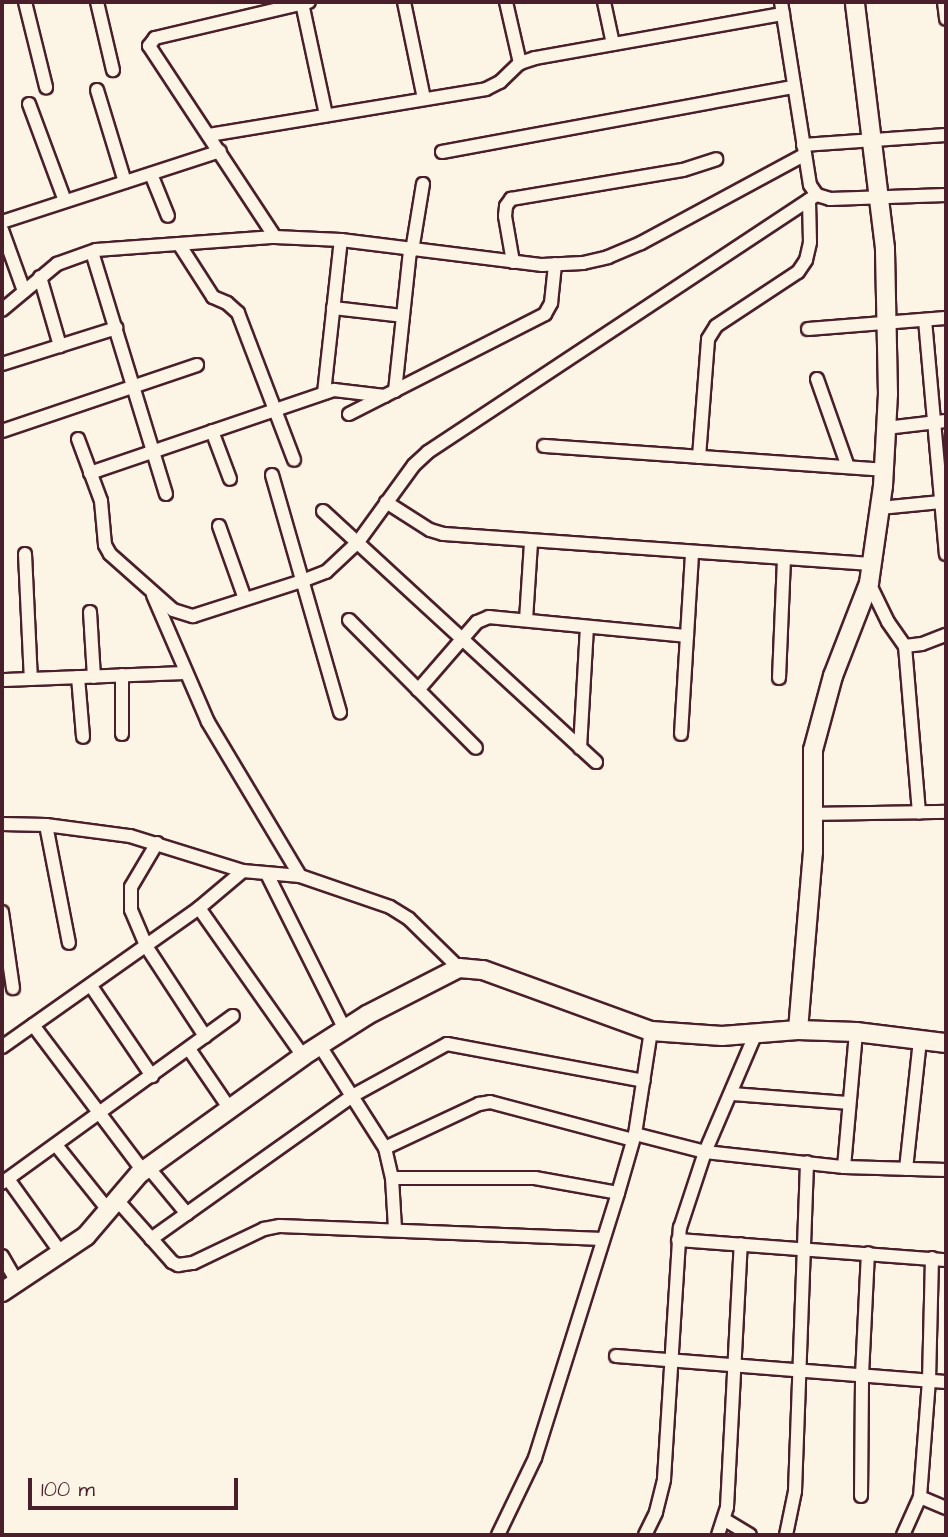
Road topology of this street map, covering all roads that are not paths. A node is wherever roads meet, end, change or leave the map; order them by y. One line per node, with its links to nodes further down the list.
1 (25, 2): 14 (street)
2 (97, 2): 13 (street)
3 (306, 2): 19 (street); 20 (street)
4 (404, 2): 17 (street)
5 (506, 2): 12 (street)
6 (604, 2): 11 (street)
7 (855, 2): 22 (street)
8 (944, 2): 10 (street)
9 (782, 8): 11 (street); 15 (street)
10 (946, 19)
11 (612, 44): 12 (street)
12 (520, 63): 17 (street)
13 (113, 70)
14 (46, 87)
15 (794, 87): 23 (street); 25 (street)
16 (97, 90): 28 (street)
17 (424, 99): 19 (street)
18 (29, 104): 33 (street)
19 (326, 115): 20 (street)
20 (209, 135): 24 (street)
21 (946, 135): 22 (street)
22 (873, 140): 23 (street); 31 (street)
23 (804, 150): 32 (street); 43 (street)
24 (220, 151): 27 (street); 37 (street)
25 (442, 152)
26 (716, 159): 42 (street)
27 (151, 174): 28 (street); 34 (street)
28 (125, 182): 33 (street)
29 (423, 184): 40 (street)
30 (946, 195): 31 (street)
31 (880, 197): 32 (street); 51 (street)
32 (813, 198): 70 (street); 78 (street)
33 (65, 201): 35 (street)
34 (168, 216)
35 (2, 222)
36 (2, 230): 45 (street)
37 (275, 237): 38 (street); 39 (street)
38 (341, 240): 40 (street); 46 (street)
39 (179, 244): 41 (street); 61 (street)
40 (411, 251): 42 (street); 48 (street)
41 (92, 252): 44 (street); 52 (street)
42 (513, 262): 43 (street)
43 (555, 264): 60 (street)
44 (40, 277): 45 (street); 54 (street)
45 (24, 291): 47 (street)
46 (333, 308): 48 (street); 59 (street)
47 (2, 310)
48 (403, 316): 60 (street)
49 (946, 318): 50 (street)
50 (925, 320): 51 (street); 63 (street)
51 (887, 324): 53 (street); 64 (street)
52 (116, 328): 54 (street); 58 (street)
53 (808, 329)
54 (61, 346): 55 (street)
55 (2, 364)
56 (197, 365): 58 (street)
57 (817, 379): 72 (street)
58 (134, 385): 65 (street); 69 (street)
59 (324, 393): 60 (street); 61 (street)
60 (390, 393): 62 (street)
61 (274, 410): 66 (street); 71 (street)
62 (349, 414)
63 (941, 421): 64 (street); 79 (street)
64 (886, 428): 73 (street)
65 (2, 430)
66 (212, 431): 69 (street); 76 (street)
67 (78, 439): 74 (street)
68 (544, 446): 70 (street)
69 (155, 451): 74 (street); 77 (street)
70 (699, 457): 72 (street)
71 (294, 460)
72 (848, 467): 73 (street)
73 (884, 470): 80 (street)
74 (90, 473): 93 (street)
75 (272, 475): 91 (street)
76 (230, 479)
77 (166, 494)
78 (386, 502): 84 (street); 85 (street)
79 (941, 502): 80 (street); 82 (street)
80 (880, 508): 90 (street)
81 (323, 511): 84 (street)
82 (944, 523): 88 (street)
83 (219, 526): 94 (street)
84 (358, 542): 91 (street); 101 (street)
85 (531, 542): 86 (street); 97 (street)
86 (692, 553): 89 (street); 100 (street)
87 (25, 554): 108 (street)
88 (946, 554)
89 (784, 559): 90 (street); 107 (street)
90 (872, 564): 92 (street)
91 (302, 581): 94 (street); 111 (street)
92 (869, 583): 102 (street); 120 (street)
93 (152, 592): 94 (street); 103 (street)
94 (245, 599)
95 (90, 612): 106 (street)
96 (348, 620): 110 (street)
97 (526, 620): 98 (street); 101 (street)
98 (587, 626): 100 (street); 116 (street)
99 (946, 635): 102 (street)
100 (687, 636): 113 (street)
101 (463, 639): 110 (street); 116 (street)
102 (905, 646): 118 (street)
103 (185, 673): 104 (street); 126 (street)
104 (122, 676): 106 (street); 112 (street)
105 (78, 677): 106 (street); 108 (street); 114 (street)
106 (94, 677)
107 (779, 678)
108 (31, 679): 109 (street)
109 (2, 680)
110 (418, 690): 115 (street)
111 (340, 712)
112 (122, 734)
113 (681, 734)
114 (83, 737)
115 (476, 747)
116 (580, 748): 117 (street)
117 (596, 762)
118 (919, 812): 119 (street); 120 (street)
119 (946, 812)
120 (813, 814): 138 (street)
121 (2, 824): 122 (street)
122 (46, 825): 123 (street); 130 (street)
123 (157, 843): 124 (street); 131 (street)
124 (243, 871): 125 (street); 127 (street)
125 (267, 874): 126 (street); 137 (street)
126 (300, 876): 132 (street)
127 (199, 908): 131 (street); 148 (street)
128 (2, 912): 129 (street)
129 (4, 938): 134 (street)
130 (69, 943)
131 (146, 946): 133 (street); 142 (street)
132 (459, 968): 137 (street); 139 (street)
133 (91, 986): 136 (street); 149 (street)
134 (13, 988)
135 (233, 1016): 142 (street)
136 (33, 1024): 146 (street); 155 (street)
137 (345, 1030): 145 (street)
138 (798, 1030): 140 (street); 141 (street)
139 (651, 1031): 141 (street); 150 (street)
140 (856, 1032): 143 (street); 153 (street)
141 (756, 1033): 151 (street)
142 (205, 1036): 147 (street)
143 (920, 1041): 144 (street); 163 (street)
144 (946, 1043)
145 (320, 1046): 148 (street); 152 (street)
146 (2, 1047)
147 (189, 1049): 149 (street); 154 (street)
148 (303, 1056): 154 (street)
149 (152, 1076): 155 (street)
150 (644, 1081): 152 (street); 156 (street)
151 (732, 1094): 153 (street); 159 (street)
152 (354, 1095): 158 (street); 169 (street)
153 (848, 1103): 161 (street)
154 (230, 1109): 162 (street)
155 (99, 1115): 157 (street); 162 (street)
156 (634, 1137): 158 (street); 159 (street); 167 (street)
157 (55, 1145): 166 (street); 168 (street)
158 (385, 1148): 165 (street)
159 (705, 1152): 160 (street); 173 (street)
160 (807, 1163): 161 (street); 175 (street)
161 (844, 1167): 163 (street)
162 (146, 1169): 168 (street); 169 (street)
163 (906, 1169): 164 (street)
164 (946, 1170)
165 (392, 1178): 167 (street); 170 (street)
166 (5, 1181): 176 (street)
167 (618, 1193): 172 (street)
168 (112, 1205): 171 (street); 176 (street)
169 (187, 1214): 171 (street)
170 (395, 1229): 171 (street); 172 (street)
171 (151, 1239)
172 (603, 1239): 194 (street)
173 (678, 1240): 174 (street); 184 (street)
174 (741, 1244): 175 (street); 185 (street)
175 (804, 1248): 177 (street); 186 (street)
176 (61, 1253): 181 (street)
177 (869, 1253): 179 (street); 187 (street)
178 (2, 1256): 181 (street)
179 (932, 1258): 180 (street); 188 (street)
180 (946, 1259)
181 (17, 1282): 182 (street)
182 (2, 1292)
183 (616, 1356): 184 (street)
184 (670, 1362): 185 (street); 195 (street)
185 (733, 1366): 186 (street); 193 (street)
186 (797, 1370): 187 (street); 198 (street)
187 (862, 1375): 188 (street); 190 (street)
188 (929, 1381): 189 (street); 191 (street)
189 (946, 1382)
190 (861, 1496)
191 (920, 1497): 192 (street); 199 (street)
192 (946, 1508)
193 (725, 1520): 196 (street); 197 (street)
194 (498, 1535)
195 (645, 1535)
196 (718, 1535)
197 (750, 1535)
198 (786, 1535)
199 (903, 1535)

